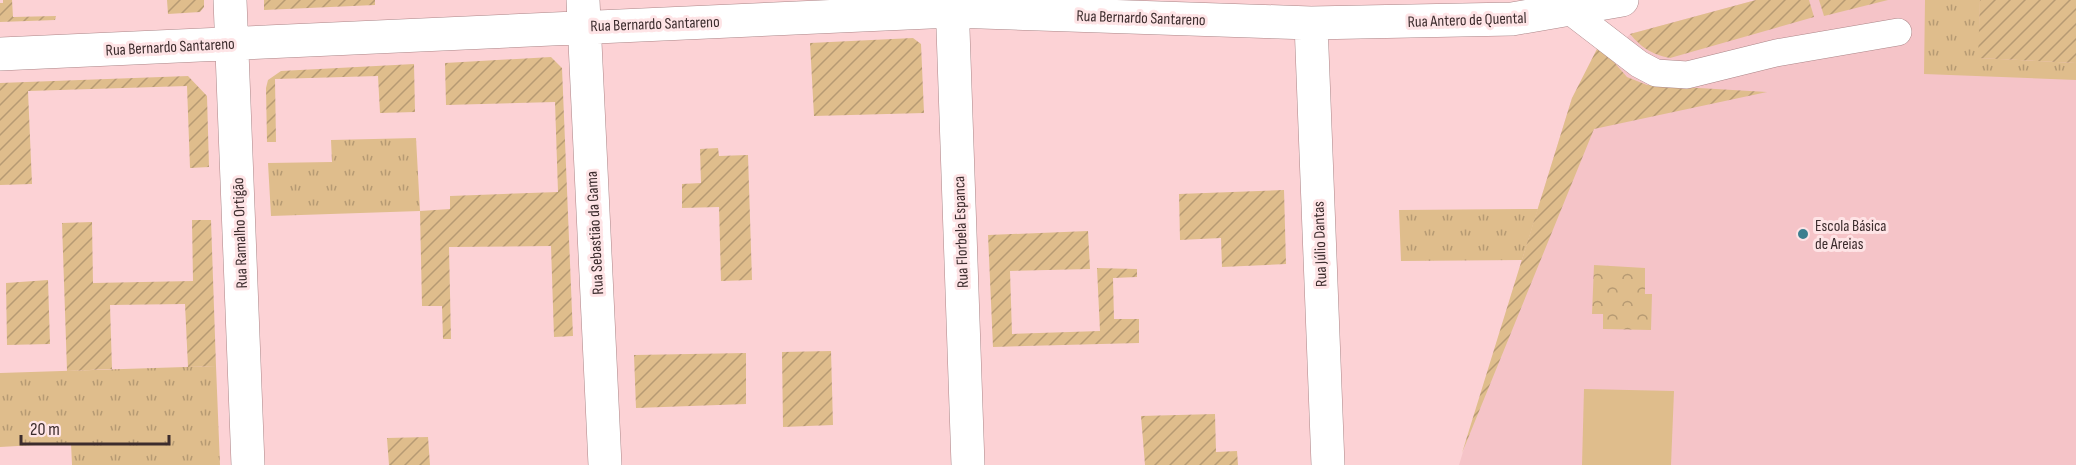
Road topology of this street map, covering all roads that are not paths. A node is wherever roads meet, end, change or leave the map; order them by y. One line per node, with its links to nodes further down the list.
1 (230, 0): 8 (street, Rua Ramalho Ortigão)
2 (1622, 0): 4 (street, Rua Antero de Quental)
3 (952, 5): 5 (street, Rua Bernardo Santareno); 6 (street, Rua Bernardo Santareno); 12 (street, Rua Florbela Espanca)
4 (1570, 11): 6 (street, Rua Antero de Quental); 7 (lane)
5 (584, 13): 8 (street, Rua Bernardo Santareno); 11 (street, Rua Sebastião da Gama)
6 (1311, 23): 13 (street, Rua Júlio Dantas)
7 (1898, 32)
8 (232, 44): 9 (street, Rua Bernardo Santareno); 10 (street, Rua Ramalho Ortigão)
9 (0, 54)
10 (248, 465)
11 (605, 465)
12 (968, 465)
13 (1328, 465)

